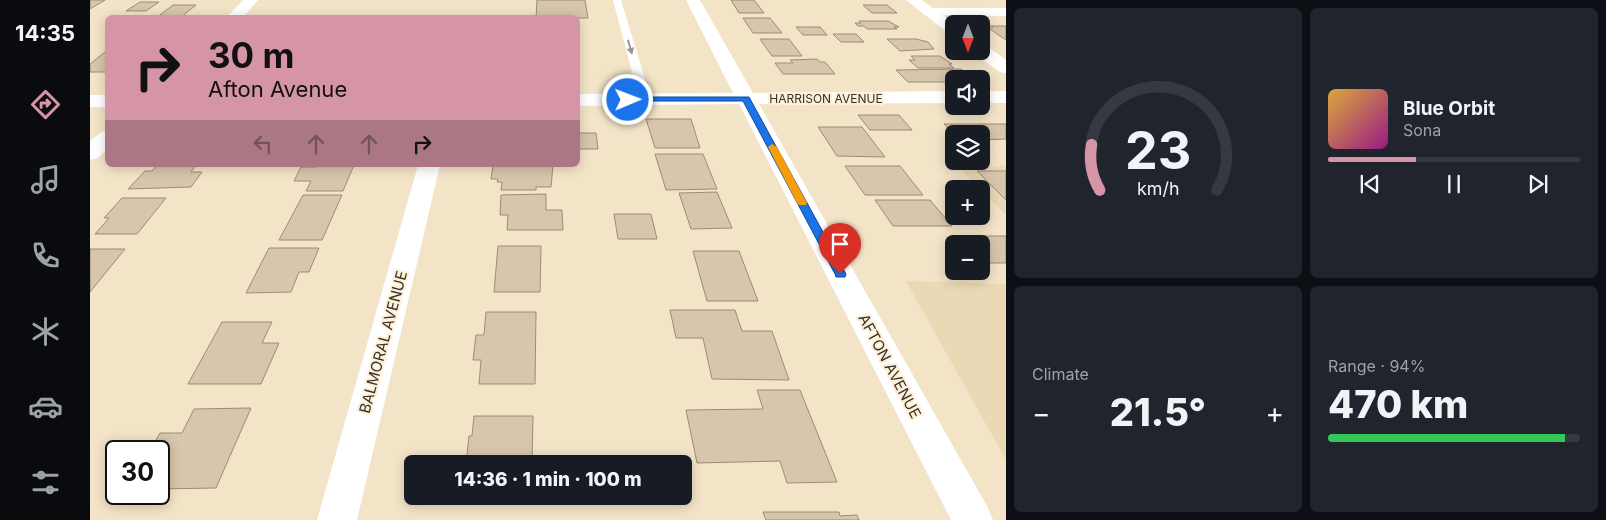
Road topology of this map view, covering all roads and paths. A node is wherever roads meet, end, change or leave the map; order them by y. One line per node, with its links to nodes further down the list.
1 (251, 0): 7 (street)
2 (617, 0): 15 (lane, one-way to 15)
3 (693, 0): 14 (street, AFTON AVENUE)
4 (913, 0): 5 (street)
5 (929, 12): 6 (street); 8 (street)
6 (1006, 12)
7 (236, 15)
8 (945, 24)
9 (990, 56): 10 (street)
10 (1006, 68)
11 (945, 97): 14 (street, HARRISON AVENUE)
12 (990, 97): 13 (street)
13 (1006, 97)
14 (746, 98): 15 (street, HARRISON AVENUE); 23 (street, AFTON AVENUE)
15 (645, 99): 16 (street, HARRISON AVENUE)
16 (580, 100)
17 (90, 101): 18 (street)
18 (105, 101)
19 (105, 139): 20 (street)
20 (90, 153)
21 (429, 167): 22 (street, BALMORAL AVENUE)
22 (337, 520)
23 (973, 520)

